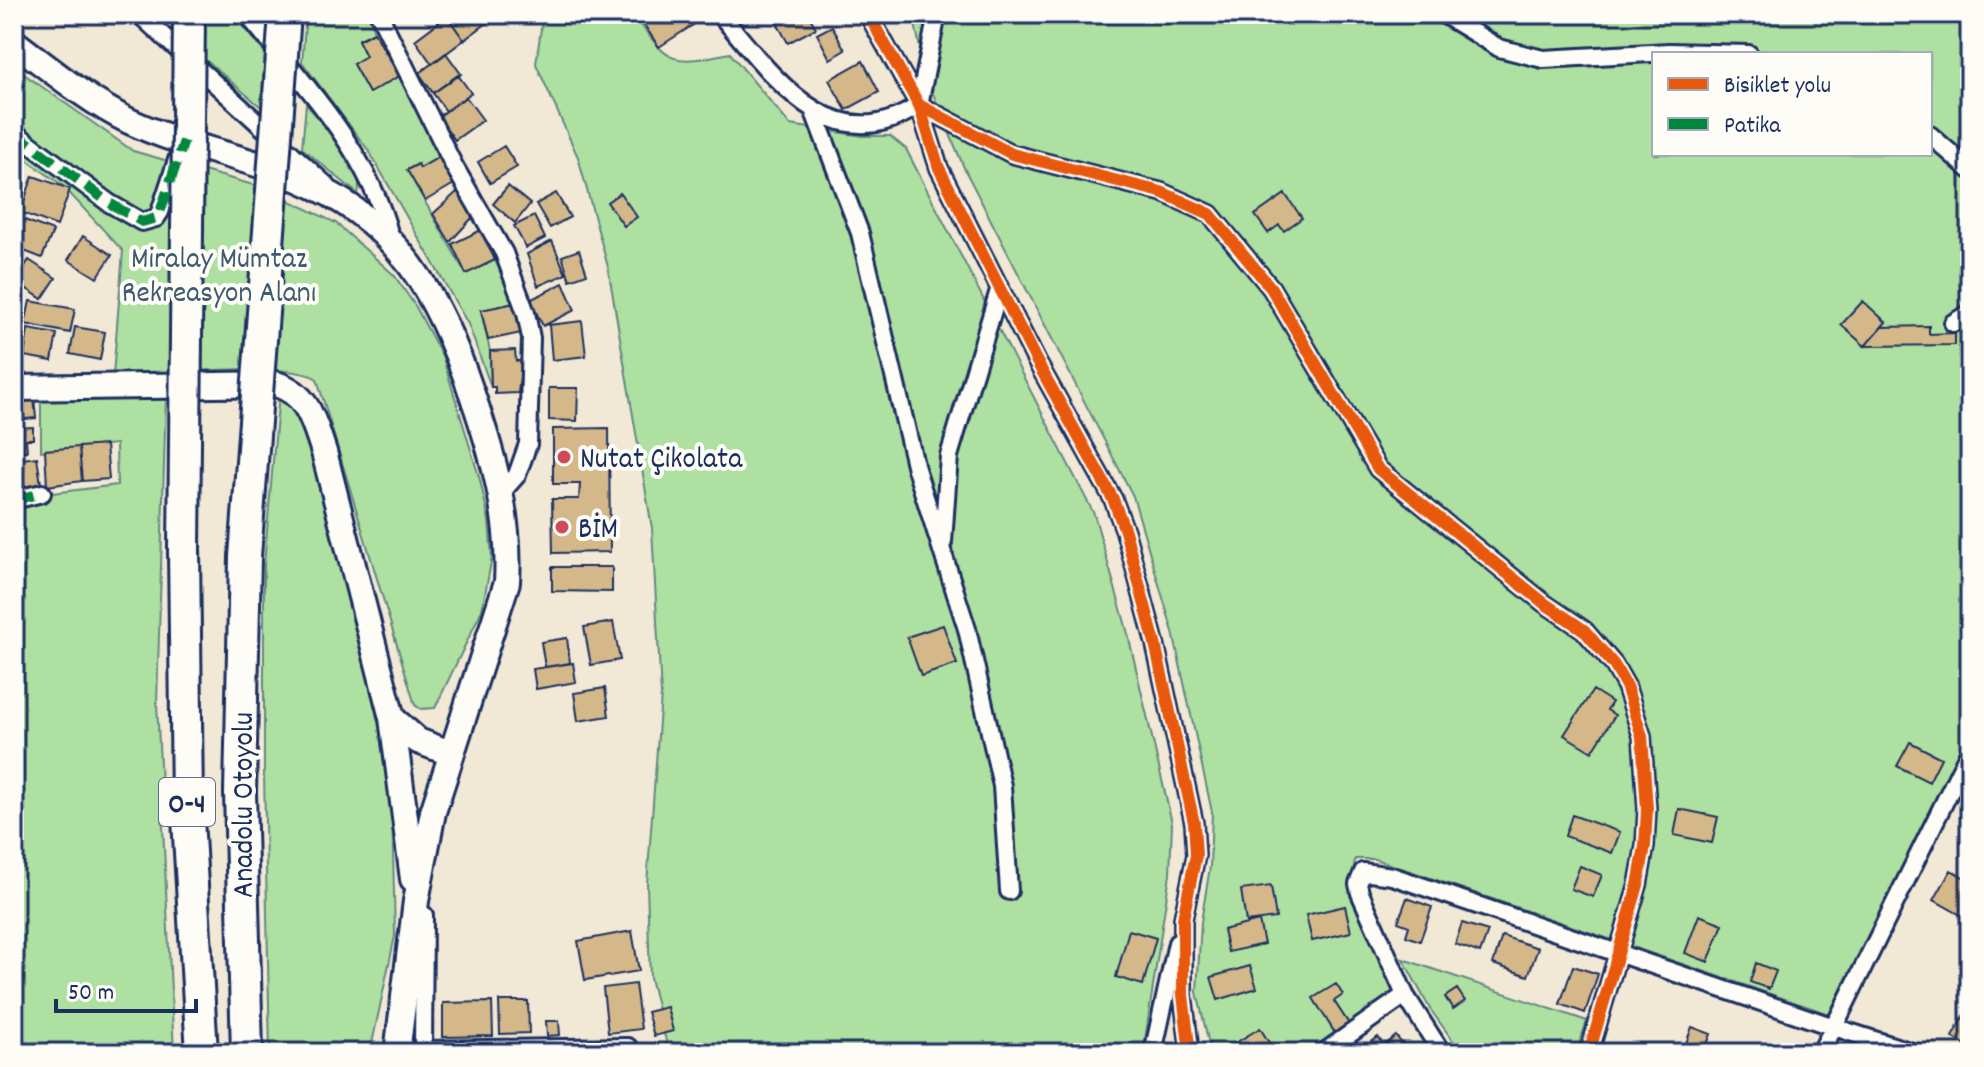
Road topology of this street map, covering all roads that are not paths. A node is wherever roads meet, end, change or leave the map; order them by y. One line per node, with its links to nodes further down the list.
1 (139, 14): 18 (street)
2 (189, 14): 40 (highway, Anadolu Otoyolu / O-4, bridge)
3 (247, 14): 19 (street)
4 (285, 14): 41 (highway, Anadolu Otoyolu / O-4, bridge)
5 (379, 14): 25 (street)
6 (720, 14): 13 (street)
7 (868, 14): 12 (street)
8 (937, 14): 12 (street)
9 (1443, 14): 11 (street)
10 (14, 42): 16 (main road)
11 (1652, 53)
12 (919, 105): 13 (street); 20 (street); 35 (street)
13 (814, 112): 27 (street)
14 (14, 132): 16 (street)
15 (1932, 137): 17 (street)
16 (184, 141): 18 (main road)
17 (1970, 170)
18 (341, 199): 19 (main road)
19 (390, 236): 25 (main road)
20 (1000, 287): 27 (street); 34 (street)
21 (1970, 313): 22 (street)
22 (1953, 323)
23 (14, 388): 28 (main road)
24 (42, 493): 26 (street)
25 (501, 493): 30 (main road)
26 (14, 500)
27 (943, 561): 32 (street)
28 (392, 718): 30 (main road); 33 (main road)
29 (1970, 750): 37 (street)
30 (450, 753): 31 (main road)
31 (424, 854): 33 (main road); 39 (street)
32 (1009, 891)
33 (416, 901): 42 (main road)
34 (1183, 919): 43 (street); 44 (street)
35 (1619, 953): 36 (street); 37 (street); 47 (street)
36 (1405, 995): 45 (street); 46 (street)
37 (1834, 1027): 48 (street); 49 (street)
38 (628, 1047): 39 (street)
39 (423, 1051)
40 (202, 1053)
41 (247, 1053)
42 (397, 1053)
43 (1153, 1053)
44 (1190, 1053)
45 (1323, 1053)
46 (1442, 1053)
47 (1589, 1053)
48 (1820, 1053)
49 (1915, 1053)

